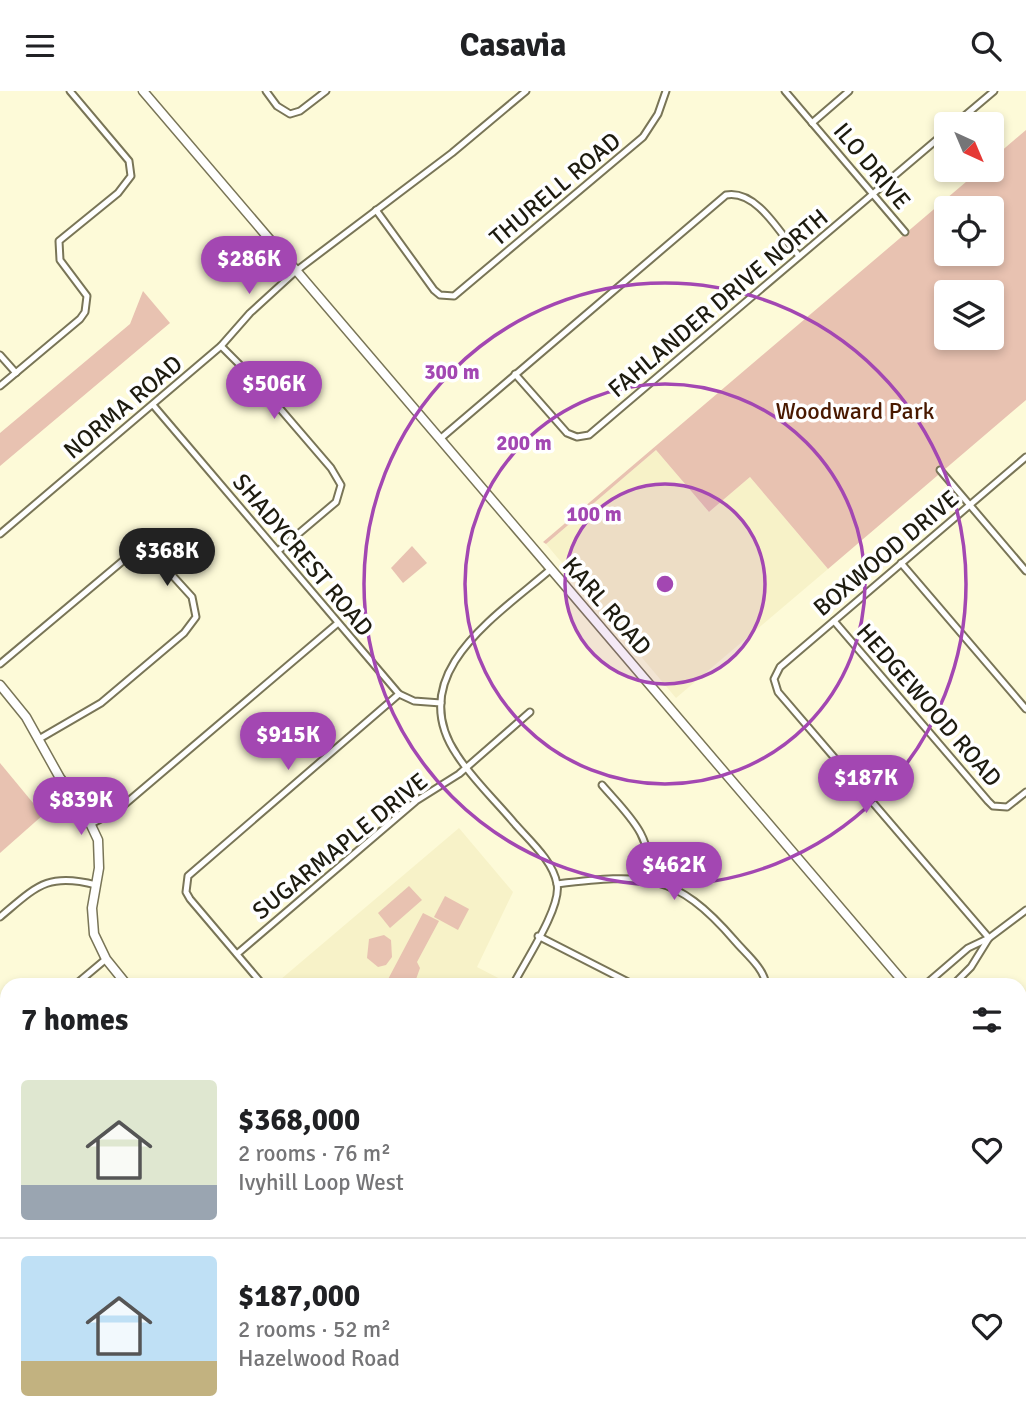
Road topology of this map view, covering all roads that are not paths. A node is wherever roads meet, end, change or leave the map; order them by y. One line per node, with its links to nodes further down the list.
1 (70, 91): 20 (street)
2 (143, 91): 17 (main road, KARL ROAD)
3 (266, 91): 4 (street)
4 (326, 91)
5 (526, 91): 14 (street, NORMA ROAD)
6 (666, 91): 14 (street, THURELL ROAD)
7 (785, 91): 11 (street, ILO DRIVE)
8 (849, 91): 11 (street)
9 (994, 91): 10 (street)
10 (969, 112)
11 (812, 123): 13 (street, ILO DRIVE)
12 (934, 142): 13 (street, FAHLANDER DRIVE NORTH)
13 (872, 194): 15 (street, ILO DRIVE); 16 (street, FAHLANDER DRIVE NORTH)
14 (376, 209): 17 (street, NORMA ROAD)
15 (905, 232)
16 (799, 256): 21 (street); 21 (street, FAHLANDER DRIVE NORTH)
17 (296, 271): 18 (street, NORMA ROAD); 24 (main road, KARL ROAD)
18 (221, 346): 23 (street, NORMA ROAD); 29 (street)
19 (0, 355): 20 (street)
20 (16, 373): 22 (street)
21 (515, 374): 24 (street)
22 (0, 386)
23 (153, 405): 28 (street, NORMA ROAD); 29 (street, SHADYCREST ROAD)
24 (440, 439): 31 (main road, KARL ROAD)
25 (1026, 457): 27 (street, BOXWOOD DRIVE)
26 (940, 470): 27 (street)
27 (970, 505): 30 (street, BOXWOOD DRIVE); 32 (street)
28 (0, 534)
29 (278, 551): 34 (street, SHADYCREST ROAD)
30 (901, 563): 33 (street, BOXWOOD DRIVE); 39 (street)
31 (551, 569): 38 (street); 61 (main road, KARL ROAD)
32 (1026, 571)
33 (834, 621): 44 (street, HEDGEWOOD ROAD); 52 (street, BOXWOOD DRIVE)
34 (338, 623): 37 (street, SHADYCREST ROAD); 45 (street)
35 (0, 664): 41 (street)
36 (0, 685): 41 (main road)
37 (399, 694): 38 (street); 53 (street)
38 (441, 703): 42 (street)
39 (1026, 709)
40 (530, 712): 42 (street, SUGARMAPLE DRIVE)
41 (39, 739): 45 (main road)
42 (466, 767): 47 (street); 53 (street, SUGARMAPLE DRIVE)
43 (602, 785): 46 (street)
44 (1026, 792)
45 (91, 824): 48 (main road)
46 (648, 877): 47 (street); 60 (street)
47 (557, 884): 51 (street)
48 (96, 885): 50 (street); 54 (main road)
49 (1026, 910): 52 (street)
50 (0, 916)
51 (538, 936): 58 (street); 59 (street)
52 (989, 938): 62 (street); 63 (street)
53 (237, 954): 57 (street)
54 (106, 959): 55 (street); 56 (main road)
55 (83, 978)
56 (121, 978)
57 (257, 978)
58 (517, 978)
59 (620, 978)
60 (764, 978)
61 (900, 978)
62 (933, 978)
63 (960, 978)

